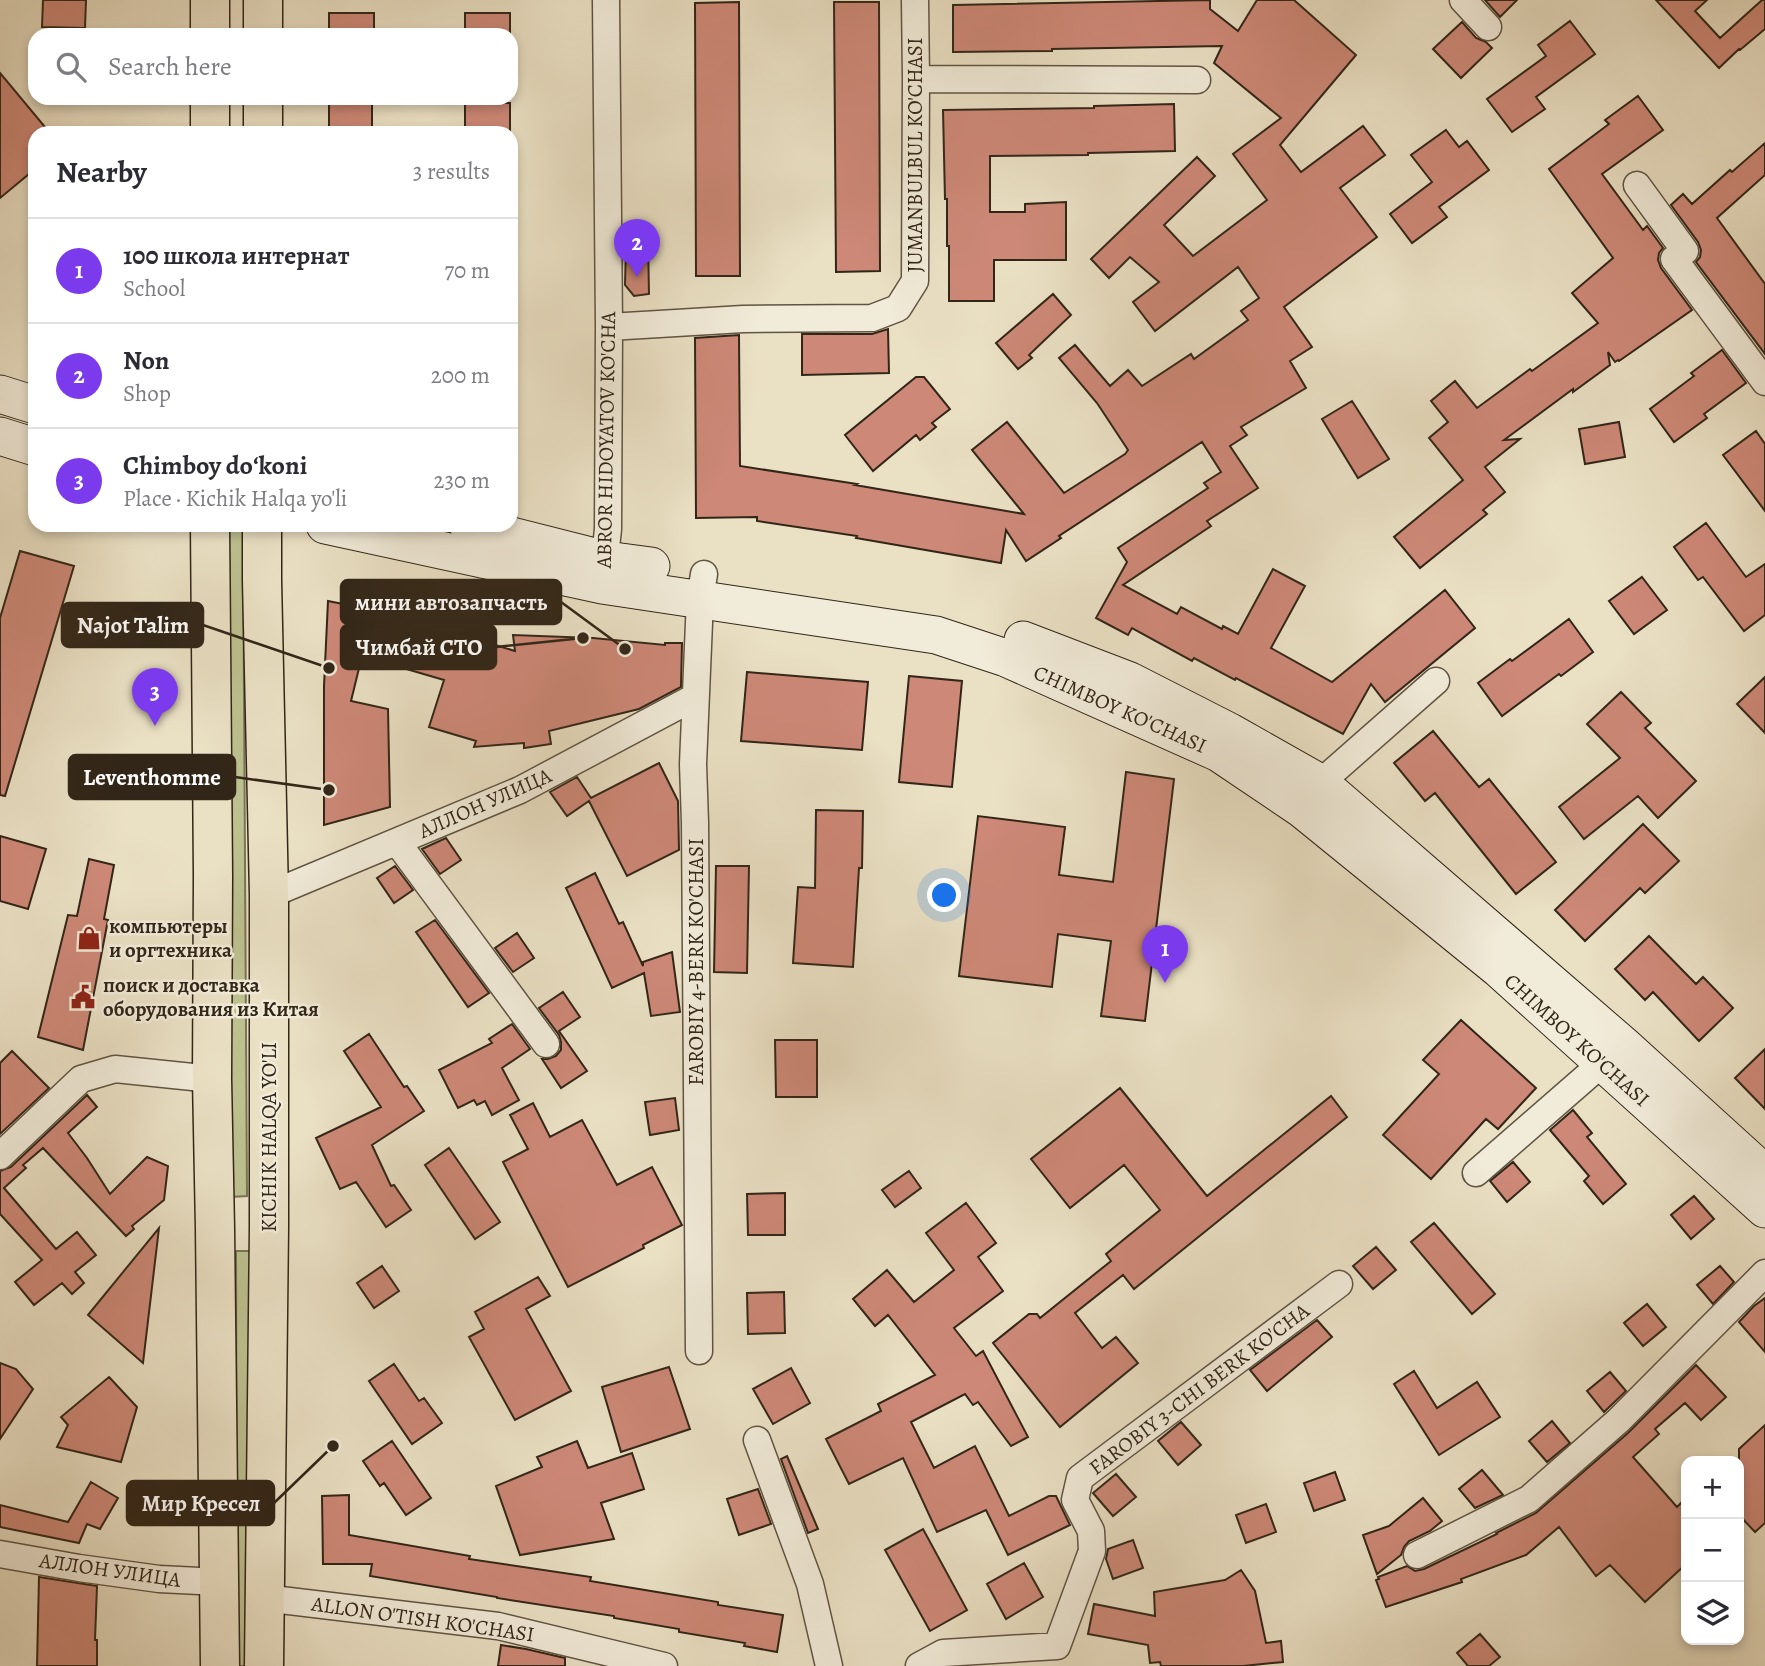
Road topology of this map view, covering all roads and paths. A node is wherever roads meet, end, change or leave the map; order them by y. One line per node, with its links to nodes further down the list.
1 (209, 0): 7 (highway)
2 (263, 0): 8 (highway)
3 (606, 0): 16 (street, ABROR HIDOYATOV KO'CHA)
4 (915, 0): 9 (street, JUMANBULBUL KO'CHASI)
5 (1463, 0): 6 (street)
6 (1488, 27)
7 (209, 28)
8 (263, 28)
9 (916, 79): 10 (street); 16 (street, JUMANBULBUL KO'CHASI)
10 (1197, 80)
11 (210, 105): 13 (highway)
12 (263, 105): 14 (highway)
13 (210, 126)
14 (263, 126)
15 (1637, 185): 17 (street)
16 (609, 327): 26 (street, ABROR HIDOYATOV KO'CHA)
17 (1765, 382)
18 (0, 394): 19 (main road)
19 (28, 403)
20 (0, 436): 21 (main road)
21 (28, 445)
22 (210, 532): 35 (highway)
23 (262, 532): 32 (highway, KICHIK HALQA YO'LI)
24 (367, 532): 26 (main road, CHIMBOY KO'CHASI)
25 (488, 532): 26 (main road, CHIMBOY KO'CHASI)
26 (604, 572): 27 (main road, CHIMBOY KO'CHASI)
27 (702, 586): 29 (street, FAROBIY 4-BERK KO'CHASI); 30 (main road, CHIMBOY KO'CHASI)
28 (1436, 681): 30 (street)
29 (695, 697): 31 (street, АЛЛОН УЛИЦА); 44 (street, FAROBIY 4-BERK KO'CHASI)
30 (1311, 796): 34 (main road, CHIMBOY KO'CHASI)
31 (397, 842): 32 (street, АЛЛОН УЛИЦА); 33 (street)
32 (269, 895): 40 (highway, KICHIK HALQA YO'LI)
33 (546, 1044)
34 (1613, 1054): 37 (street); 38 (main road, CHIMBOY KO'CHASI); 39 (main road, CHIMBOY KO'CHASI)
35 (212, 1079): 36 (street); 41 (highway)
36 (0, 1156)
37 (1476, 1173)
38 (1765, 1174)
39 (1765, 1209)
40 (269, 1227): 41 (highway); 49 (highway, KICHIK HALQA YO'LI)
41 (215, 1229): 48 (highway)
42 (1765, 1273): 47 (street)
43 (1339, 1284): 54 (street, FAROBIY 3-CHI BERK KO'CHA)
44 (699, 1351)
45 (757, 1440): 53 (street)
46 (0, 1554): 48 (street, АЛЛОН УЛИЦА)
47 (1417, 1555)
48 (220, 1582): 50 (highway)
49 (264, 1598): 51 (highway, KICHIK HALQA YO'LI); 52 (street, ALLON O'TISH KO'CHASI)
50 (220, 1666)
51 (264, 1666)
52 (664, 1666)
53 (829, 1666)
54 (919, 1666)

